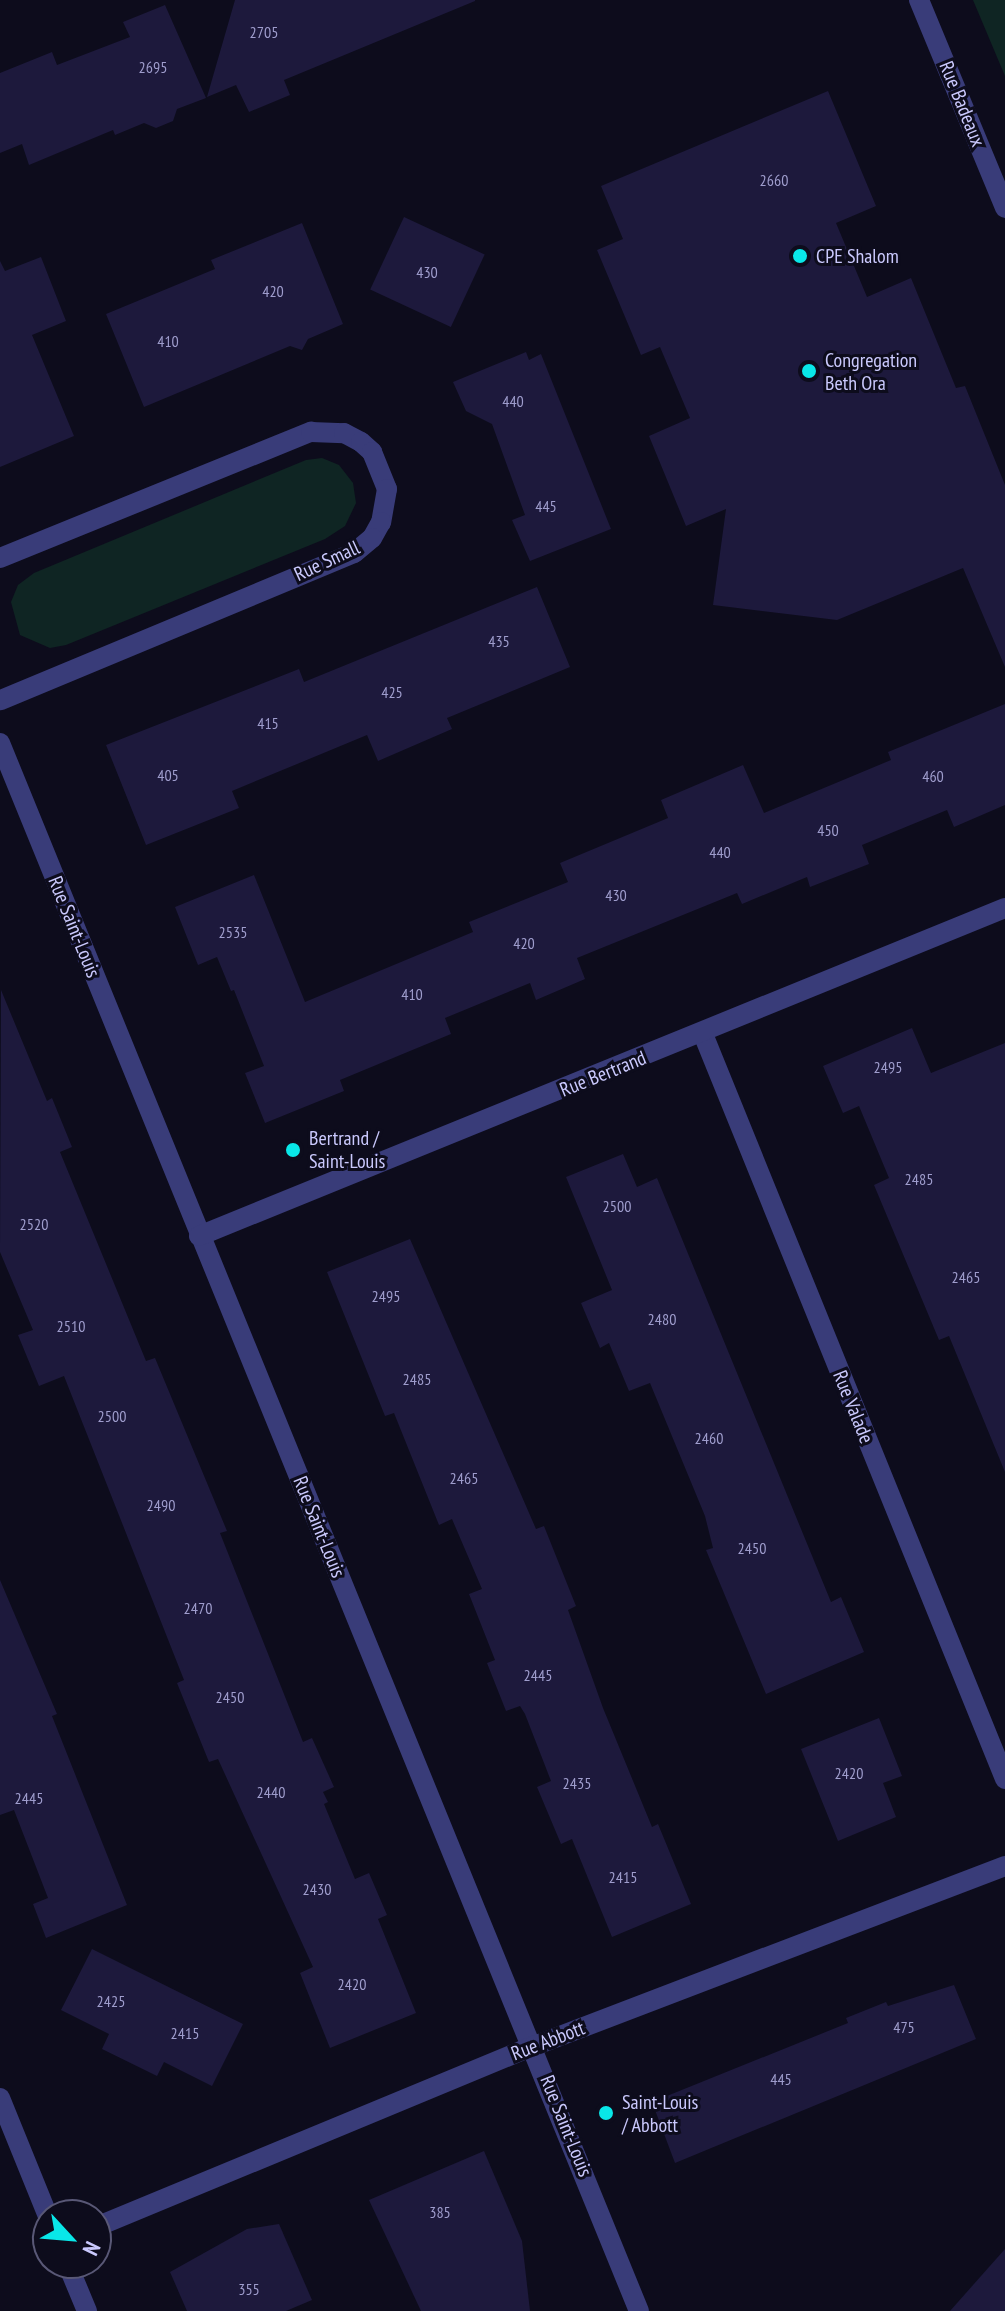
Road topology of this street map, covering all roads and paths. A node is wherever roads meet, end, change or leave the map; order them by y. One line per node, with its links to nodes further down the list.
1 (919, 0): 2 (street, Rue Badeaux)
2 (1005, 208)
3 (0, 558): 4 (street, Rue Small)
4 (0, 700)
5 (0, 743): 8 (street, Rue Saint-Louis)
6 (1005, 908): 7 (street, Rue Bertrand)
7 (703, 1034): 8 (street, Rue Bertrand); 9 (street, Rue Valade)
8 (199, 1236): 11 (street, Rue Saint-Louis)
9 (1005, 1779)
10 (1005, 1866): 11 (street, Rue Abbott)
11 (534, 2046): 14 (street, Rue Abbott); 17 (street, Rue Saint-Louis)
12 (0, 2098): 13 (street)
13 (41, 2199)
14 (112, 2220)
15 (74, 2279): 16 (street)
16 (87, 2311)
17 (639, 2311)

